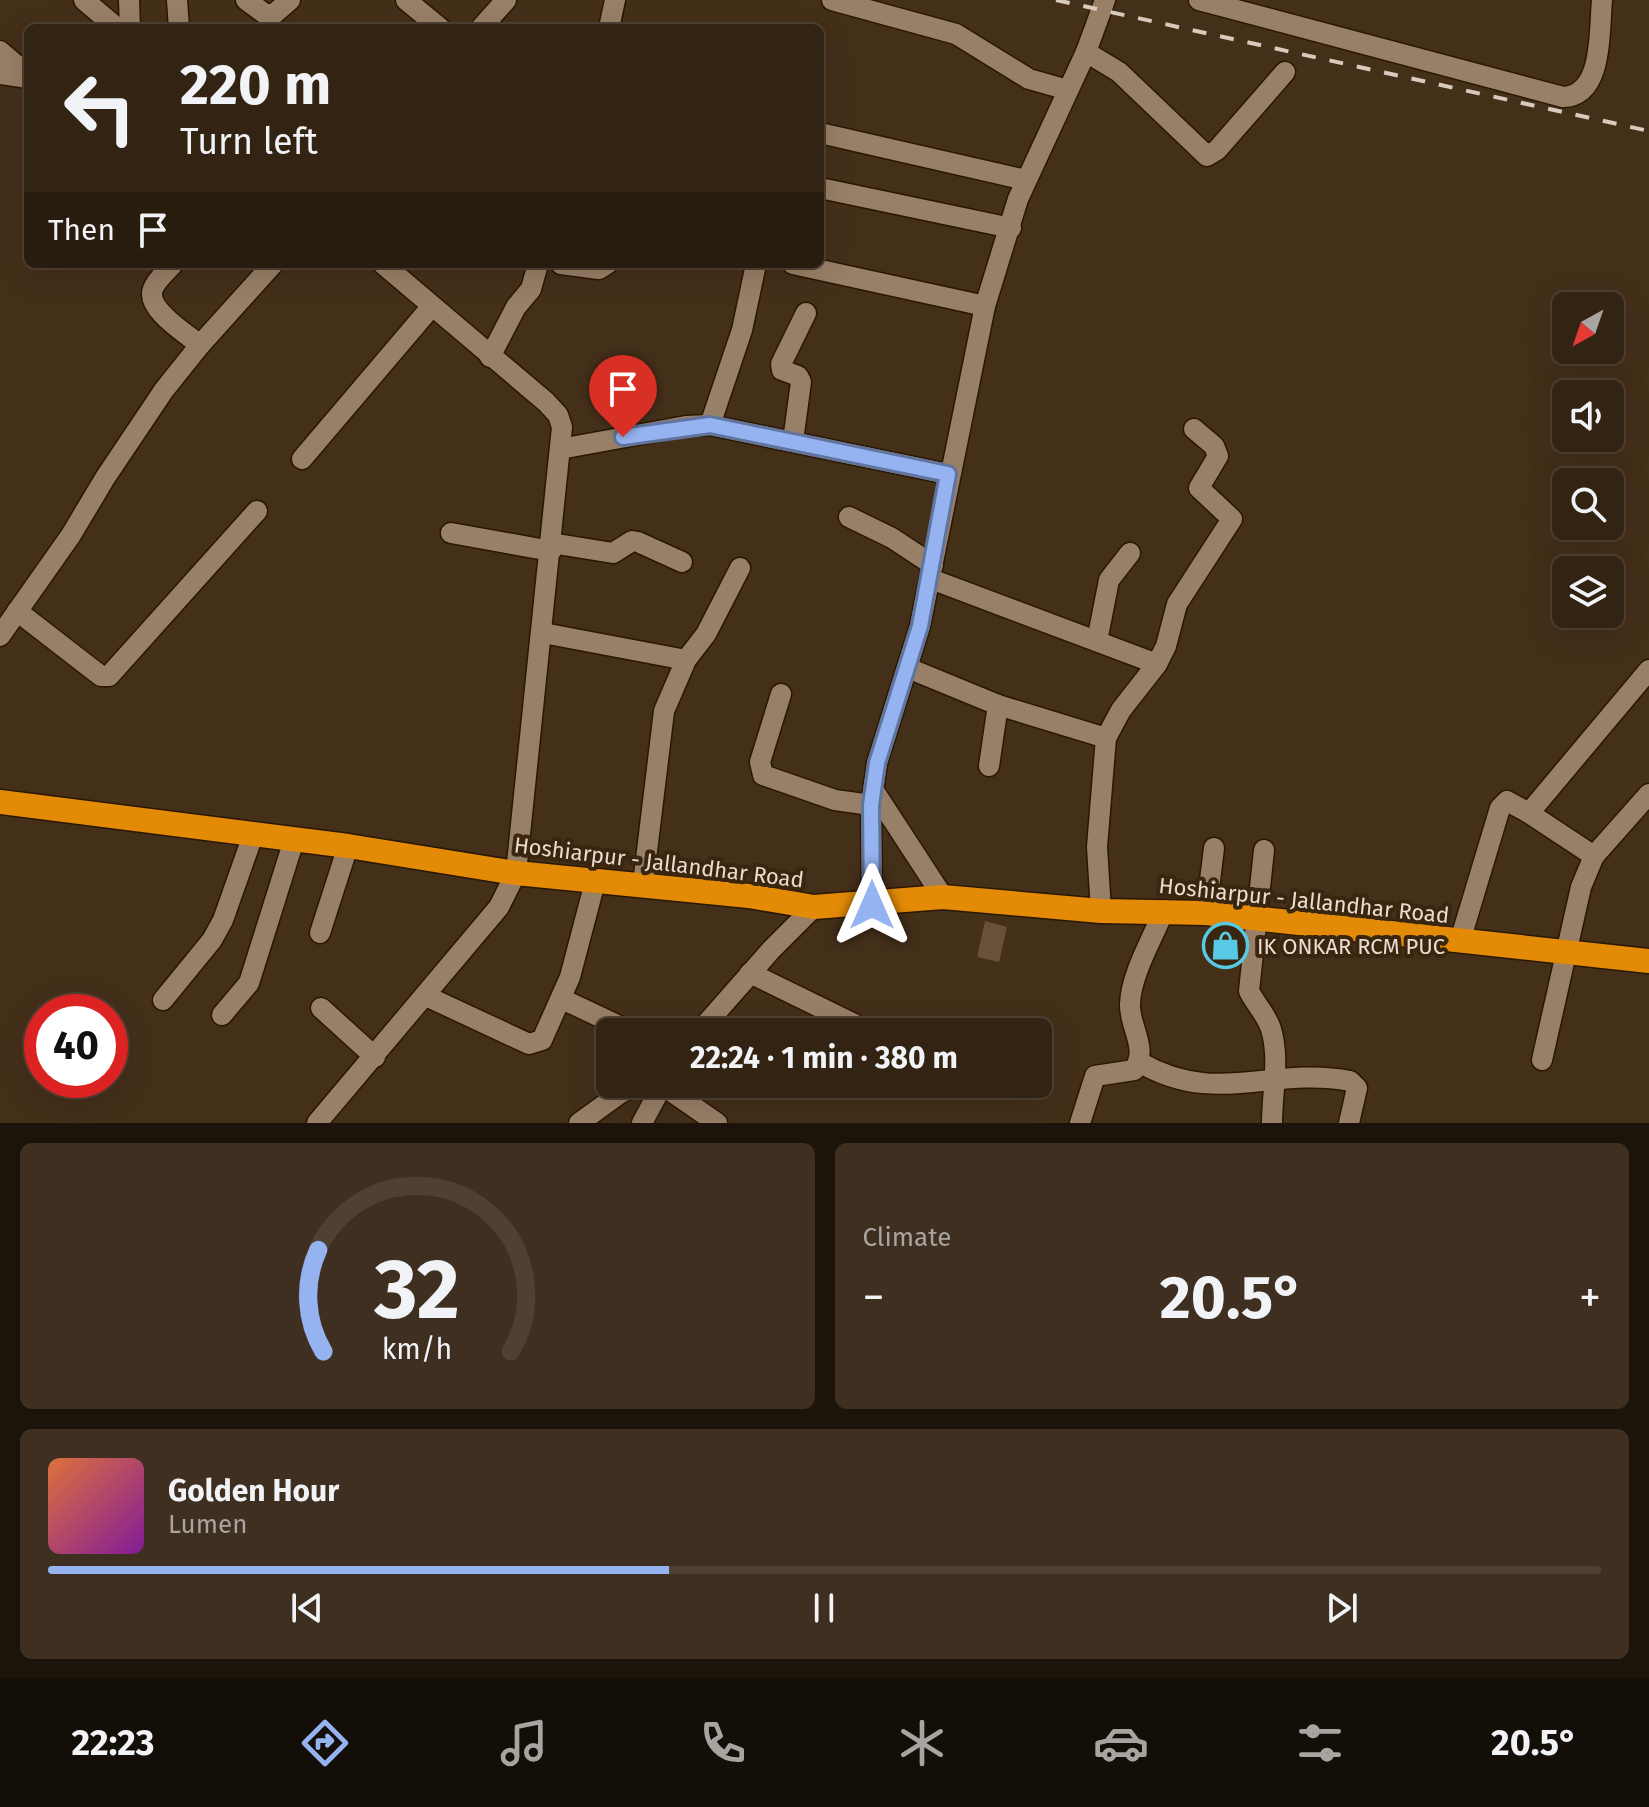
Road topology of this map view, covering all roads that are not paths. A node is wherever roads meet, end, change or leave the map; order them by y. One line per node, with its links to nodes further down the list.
1 (84, 0): 13 (street)
2 (129, 0): 14 (street)
3 (177, 0): 15 (street)
4 (246, 0): 5 (street)
5 (290, 0)
6 (406, 0): 16 (street)
7 (506, 0): 17 (street)
8 (615, 0): 18 (street)
9 (832, 0): 25 (street)
10 (1105, 0): 20 (street)
11 (1199, 0): 12 (street)
12 (1602, 0)
13 (112, 24)
14 (130, 24)
15 (179, 24)
16 (435, 24)
17 (485, 24)
18 (610, 24)
19 (0, 51): 22 (street)
20 (1086, 52): 21 (street); 25 (street)
21 (1285, 72)
22 (24, 73)
23 (0, 74): 24 (street)
24 (24, 77)
25 (1068, 90): 27 (street)
26 (824, 134): 27 (street)
27 (1026, 180): 29 (street)
28 (824, 189): 29 (street)
29 (1011, 228): 37 (street)
30 (169, 268): 39 (street)
31 (269, 268): 39 (street)
32 (388, 268): 36 (street)
33 (537, 268): 40 (street)
34 (755, 268): 41 (street)
35 (811, 268): 37 (street)
36 (432, 306): 40 (street); 45 (street)
37 (985, 306): 46 (street)
38 (806, 313): 43 (street)
39 (200, 345): 55 (street)
40 (490, 357): 44 (street)
41 (710, 425): 43 (street); 44 (street)
42 (1194, 429): 60 (street)
43 (793, 441): 46 (street)
44 (560, 449): 50 (street)
45 (302, 459)
46 (948, 474): 54 (street)
47 (257, 511): 55 (street)
48 (849, 517): 54 (street)
49 (451, 533): 50 (street)
50 (551, 547): 52 (street); 56 (street)
51 (1130, 553): 58 (street)
52 (682, 562)
53 (740, 568): 59 (street)
54 (932, 572): 58 (street); 61 (street)
55 (17, 611): 57 (street)
56 (543, 633): 59 (street); 77 (street)
57 (0, 636)
58 (1097, 641): 60 (street)
59 (686, 660): 79 (street)
60 (1157, 664): 65 (street)
61 (908, 668): 64 (street); 68 (street)
62 (1649, 670): 70 (street)
63 (781, 694): 68 (street)
64 (998, 705): 65 (street); 66 (street)
65 (1106, 738): 84 (street)
66 (989, 766)
67 (1649, 794): 76 (street)
68 (872, 798): 80 (street); 81 (street)
69 (0, 802): 71 (highway, Hoshiarpur - Jallandhar Road)
70 (1529, 813): 76 (street); 88 (street)
71 (253, 835): 72 (highway, Hoshiarpur - Jallandhar Road); 94 (street)
72 (294, 840): 73 (highway, Hoshiarpur - Jallandhar Road); 96 (street)
73 (348, 846): 77 (highway, Hoshiarpur - Jallandhar Road); 87 (street)
74 (1214, 848): 85 (street)
75 (1264, 850): 86 (street)
76 (1594, 856): 89 (street)
77 (516, 873): 78 (highway, Hoshiarpur - Jallandhar Road); 92 (street)
78 (595, 882): 79 (highway, Hoshiarpur - Jallandhar Road); 93 (street)
79 (643, 884): 82 (highway, Hoshiarpur - Jallandhar Road)
80 (943, 897): 81 (highway, Hoshiarpur - Jallandhar Road); 84 (highway, Hoshiarpur - Jallandhar Road)
81 (872, 905): 82 (highway, Hoshiarpur - Jallandhar Road)
82 (814, 907): 91 (street)
83 (1164, 910): 84 (highway, Hoshiarpur - Jallandhar Road); 85 (highway, Hoshiarpur - Jallandhar Road); 102 (street)
84 (1101, 911)
85 (1206, 913): 86 (highway, Hoshiarpur - Jallandhar Road)
86 (1256, 918): 88 (highway, Hoshiarpur - Jallandhar Road); 103 (street)
87 (320, 933)
88 (1460, 941): 89 (highway, Hoshiarpur - Jallandhar Road)
89 (1566, 954): 90 (highway, Hoshiarpur - Jallandhar Road); 101 (street)
90 (1649, 961)
91 (750, 973): 98 (street); 99 (street)
92 (426, 996): 93 (street); 100 (street)
93 (562, 999): 97 (street)
94 (163, 1000)
95 (321, 1008): 100 (street)
96 (222, 1015)
97 (602, 1018)
98 (711, 1018)
99 (842, 1018)
100 (375, 1057): 107 (street)
101 (1542, 1060)
102 (1139, 1062): 103 (street); 111 (street)
103 (1274, 1078): 112 (street); 113 (street)
104 (614, 1098): 108 (street)
105 (651, 1098): 109 (street)
106 (678, 1098): 110 (street)
107 (317, 1123)
108 (579, 1123)
109 (642, 1123)
110 (717, 1123)
111 (1080, 1123)
112 (1272, 1123)
113 (1349, 1123)

